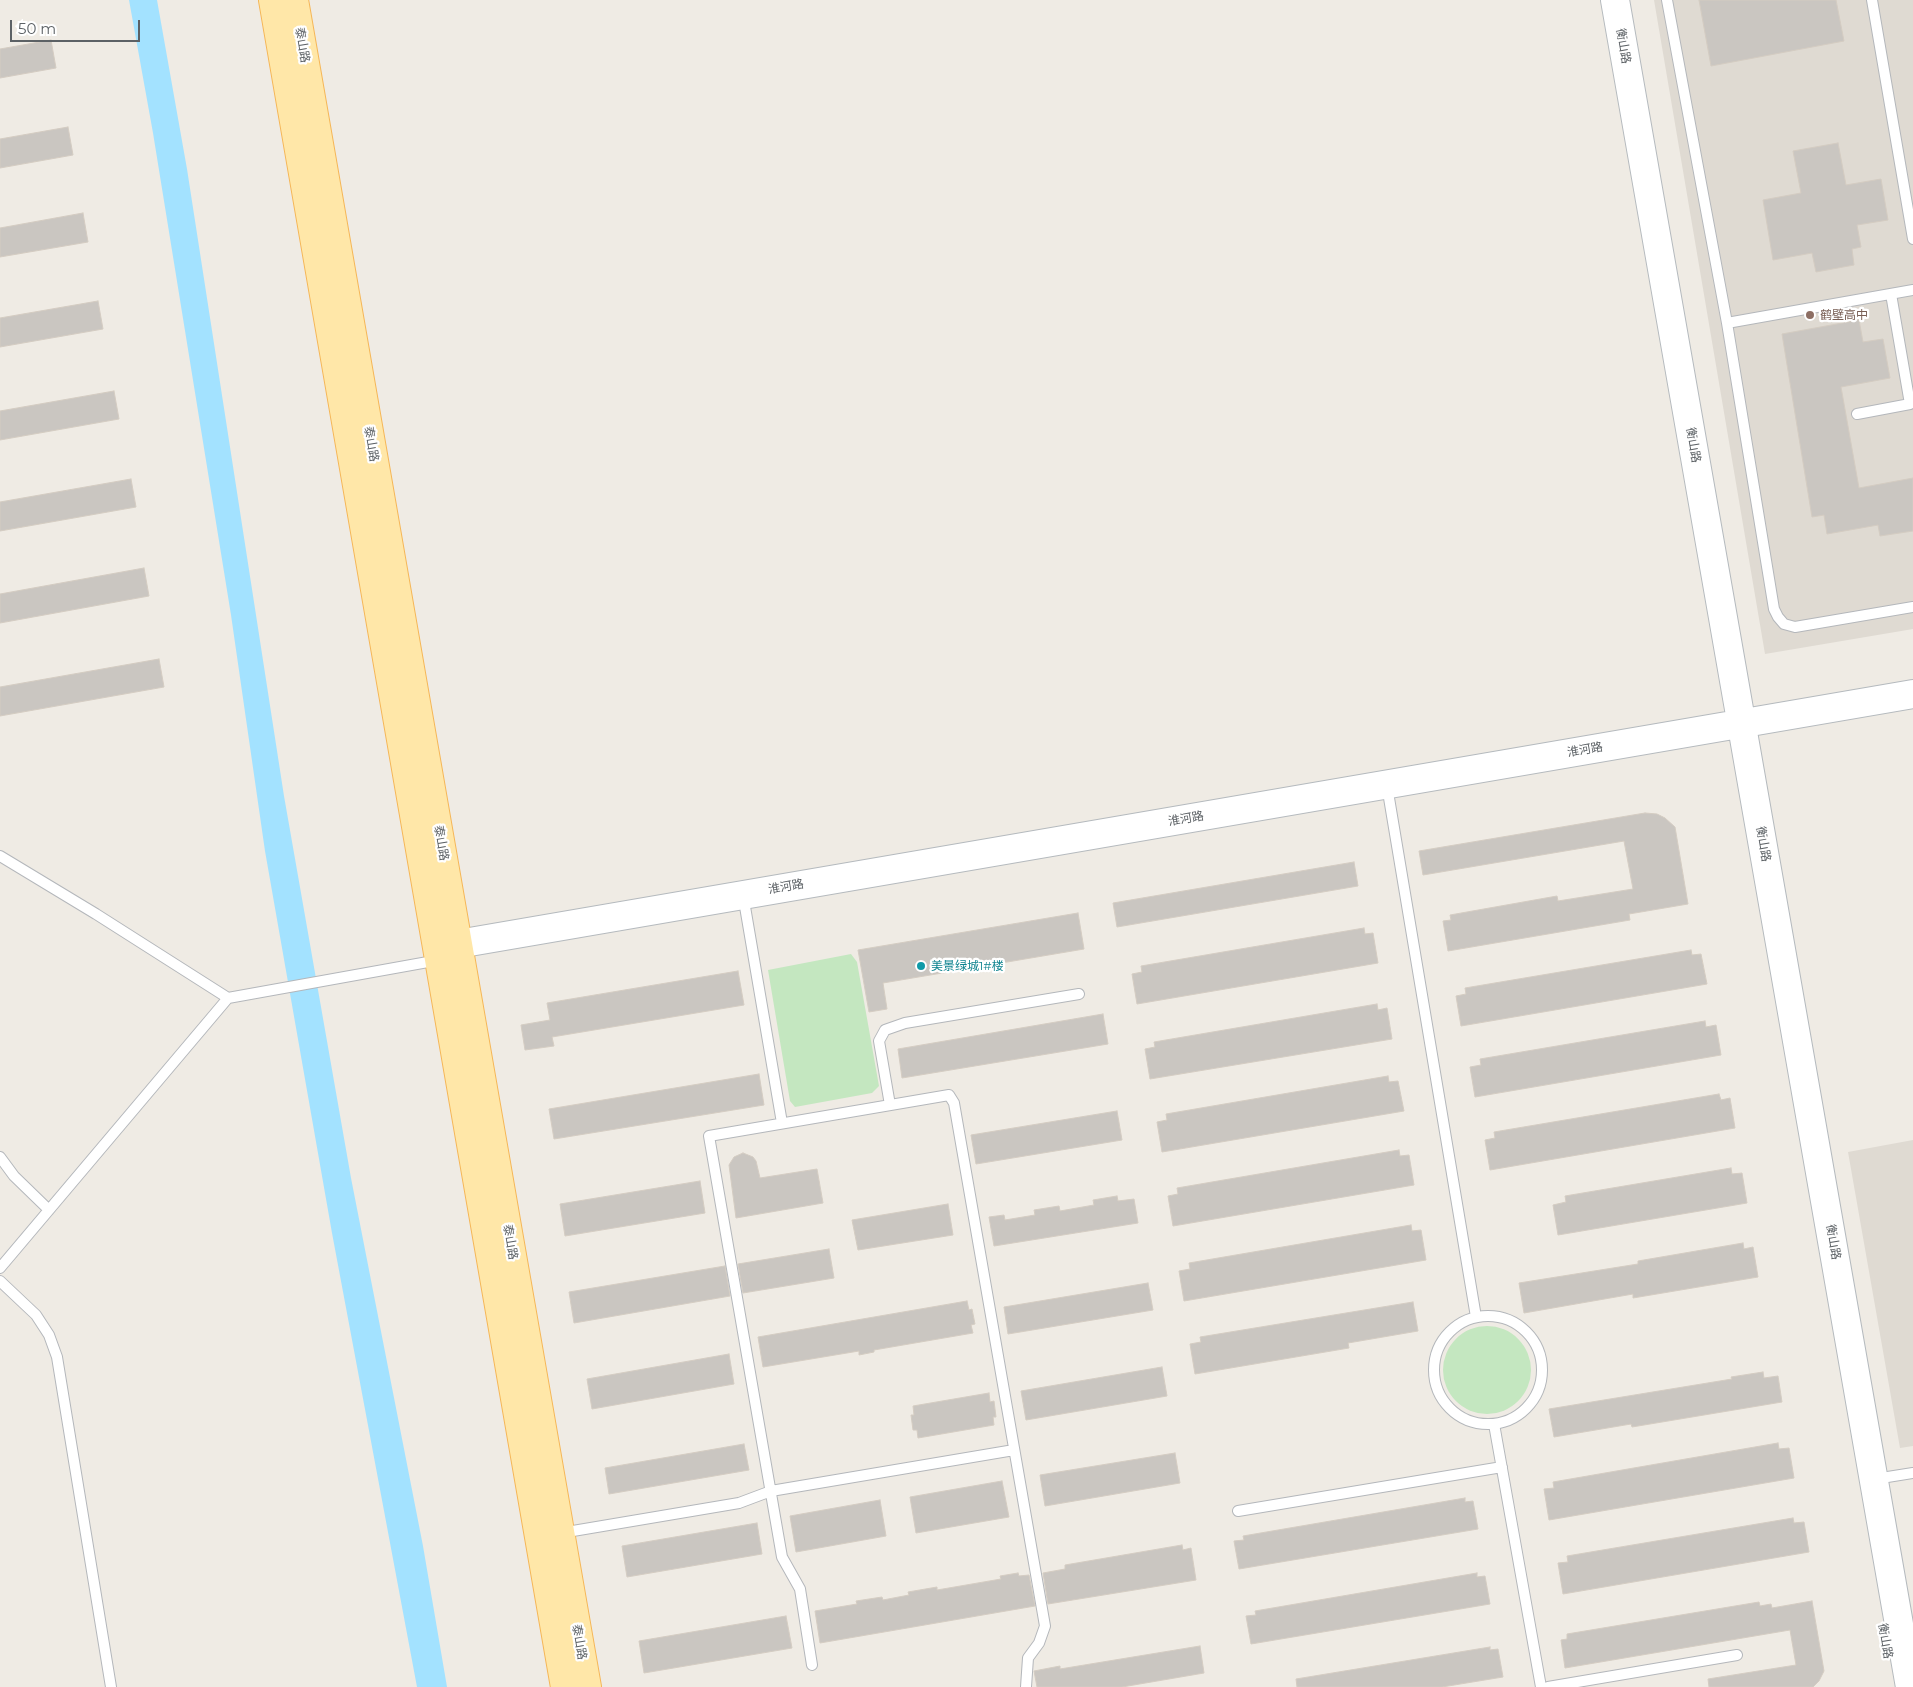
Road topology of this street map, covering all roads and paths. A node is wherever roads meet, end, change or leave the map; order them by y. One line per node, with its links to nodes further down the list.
1 (1598, 0): 14 (street, 衡山路)
2 (1615, 0): 14 (street, 衡山路)
3 (1667, 0): 9 (lane)
4 (1872, 0): 6 (lane)
5 (285, 8): 18 (main road, 泰山路)
6 (1913, 239)
7 (1913, 290): 8 (lane)
8 (1891, 294): 9 (lane); 10 (lane)
9 (1726, 323): 12 (lane)
10 (1911, 404): 11 (lane)
11 (1856, 414)
12 (1913, 607)
13 (1913, 694): 14 (street, 淮河路)
14 (1733, 725): 15 (street, 淮河路); 32 (street, 衡山路); 44 (street, 衡山路)
15 (1387, 784): 17 (street, 淮河路); 27 (lane)
16 (0, 856): 20 (lane)
17 (744, 895): 18 (street, 淮河路); 22 (lane)
18 (449, 952): 20 (lane); 35 (main road, 泰山路); 39 (main road, 泰山路)
19 (1079, 994): 21 (lane)
20 (228, 998): 24 (lane)
21 (890, 1105): 22 (lane); 29 (lane)
22 (782, 1123): 33 (lane)
23 (0, 1157): 24 (lane)
24 (50, 1210): 25 (lane)
25 (0, 1268)
26 (0, 1281): 38 (lane)
27 (1476, 1318): 28 (lane); 28 (lane)
28 (1494, 1424): 30 (lane)
29 (1014, 1450): 33 (lane); 41 (lane)
30 (1502, 1467): 34 (lane); 42 (lane)
31 (1913, 1473): 32 (lane)
32 (1874, 1480): 45 (street, 衡山路)
33 (771, 1491): 35 (lane); 37 (lane)
34 (1238, 1510)
35 (560, 1533): 40 (main road, 泰山路)
36 (1738, 1655): 43 (lane)
37 (812, 1665)
38 (111, 1687)
39 (565, 1687)
40 (586, 1687)
41 (1026, 1687)
42 (1541, 1687)
43 (1548, 1687)
44 (1893, 1687)
45 (1910, 1687)

